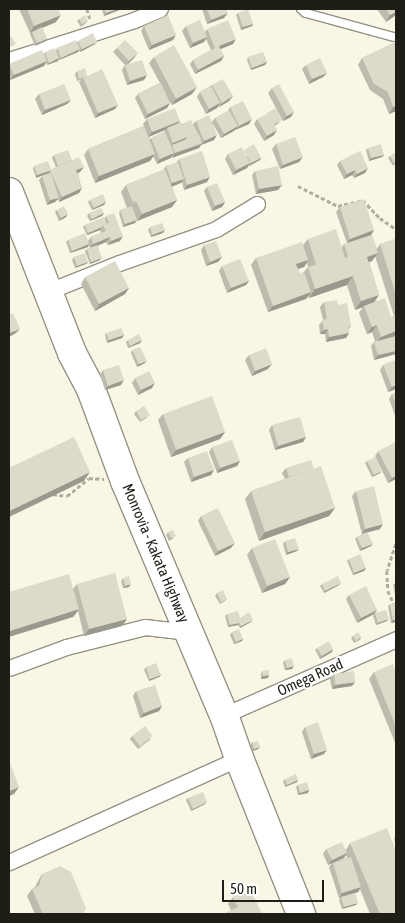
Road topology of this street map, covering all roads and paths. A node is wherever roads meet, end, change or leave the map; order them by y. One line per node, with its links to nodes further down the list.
1 (160, 9): 4 (street)
2 (301, 9): 3 (lane)
3 (394, 37)
4 (9, 60)
5 (298, 186): 8 (path)
6 (9, 192): 9 (highway, Monrovia - Kakata Highway)
7 (257, 204): 9 (street)
8 (396, 228)
9 (49, 291): 10 (highway, Monrovia - Kakata Highway)
10 (125, 481): 11 (path); 14 (highway, Monrovia - Kakata Highway)
11 (44, 493)
12 (396, 544): 13 (path)
13 (396, 608)
14 (189, 632): 16 (street); 17 (highway, Monrovia - Kakata Highway)
15 (396, 640): 17 (street, Omega Road)
16 (9, 668)
17 (224, 715): 18 (highway, Monrovia - Kakata Highway)
18 (239, 758): 19 (street); 20 (highway, Monrovia - Kakata Highway)
19 (9, 862)
20 (301, 914)

